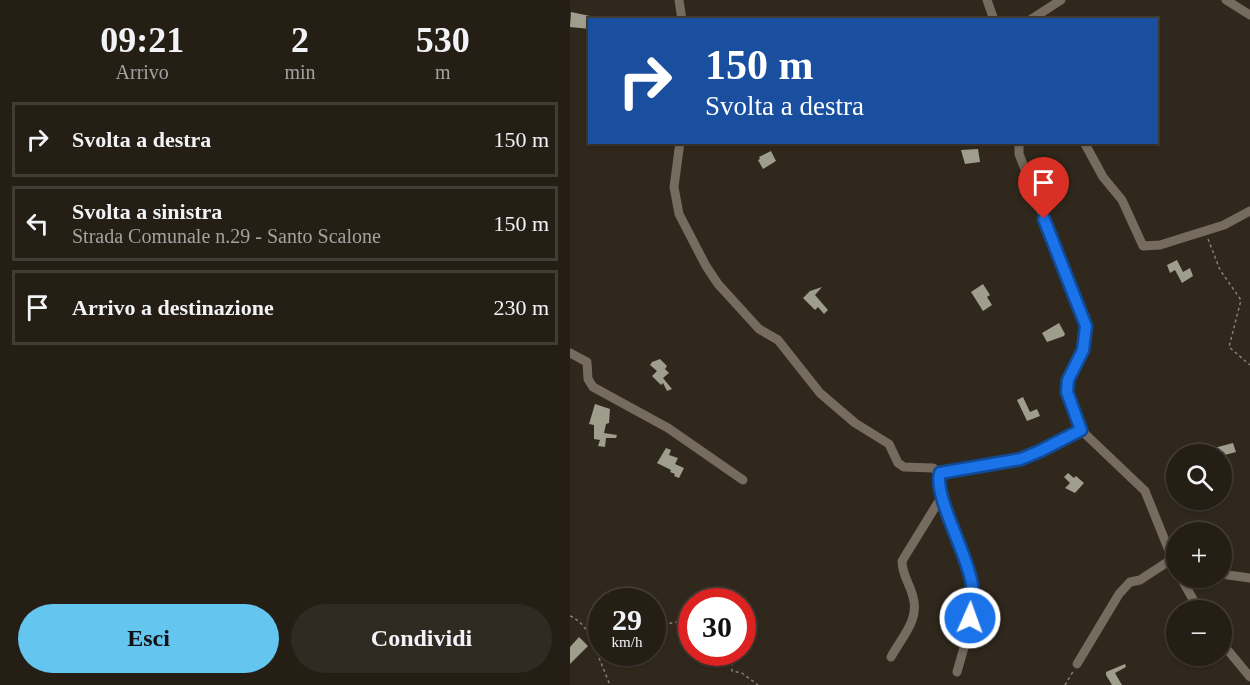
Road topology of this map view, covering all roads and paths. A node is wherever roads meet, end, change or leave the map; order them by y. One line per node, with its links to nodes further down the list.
1 (679, 0): 6 (street)
2 (987, 0): 7 (street)
3 (1061, 0): 8 (street)
4 (1226, 0): 5 (street)
5 (1250, 15)
6 (682, 18)
7 (993, 18)
8 (1033, 18)
9 (680, 144): 17 (street)
10 (1019, 144): 16 (street)
11 (1085, 144): 13 (street)
12 (1250, 211): 13 (street)
13 (1204, 230): 15 (path)
14 (570, 353): 18 (street)
15 (1250, 365)
16 (1081, 430): 17 (street); 20 (street)
17 (940, 473): 19 (street)
18 (742, 480)
19 (942, 496): 27 (street); 31 (street)
20 (1166, 543)
21 (1166, 567): 28 (street)
22 (1232, 575): 23 (street)
23 (1250, 578)
24 (570, 616): 25 (path)
25 (588, 633)
26 (1232, 655): 32 (street)
27 (891, 657)
28 (1077, 664): 35 (path)
29 (602, 666): 33 (path)
30 (732, 666): 34 (path)
31 (957, 672)
32 (1250, 677)
33 (610, 685)
34 (758, 685)
35 (1065, 685)

